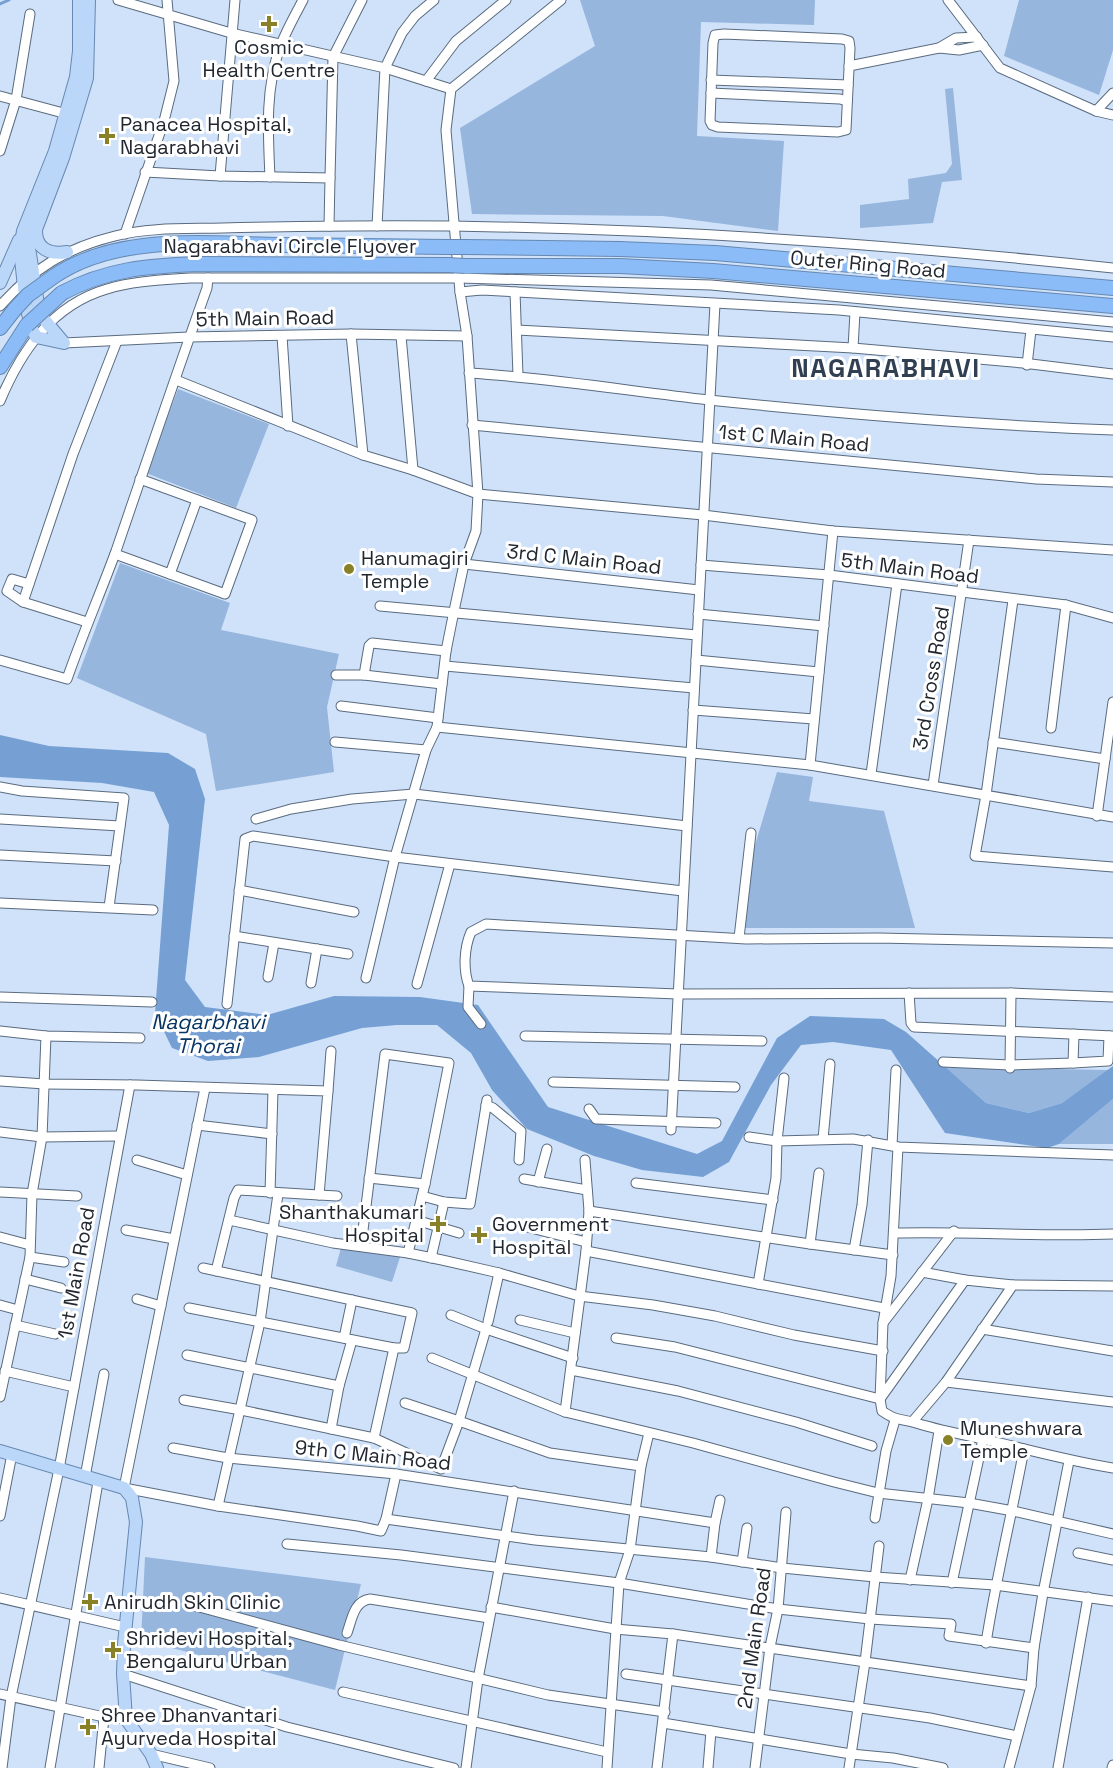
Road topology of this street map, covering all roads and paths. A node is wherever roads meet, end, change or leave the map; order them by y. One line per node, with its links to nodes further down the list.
1 (79, 0): 32 (main road)
2 (89, 0): 39 (main road)
3 (118, 0): 15 (street)
4 (167, 0): 15 (street)
5 (235, 0): 16 (street)
6 (303, 0): 18 (street)
7 (362, 0): 19 (street)
8 (434, 0): 21 (street)
9 (506, 0): 23 (street)
10 (561, 0): 25 (street)
11 (948, 0): 13 (street)
12 (960, 0): 13 (street)
13 (957, 12): 17 (street)
14 (30, 14): 29 (street)
15 (167, 15): 16 (street); 35 (street)
16 (231, 33): 18 (street); 36 (street)
17 (980, 41): 20 (street); 31 (street)
18 (281, 45): 19 (street); 37 (street)
19 (333, 57): 21 (street); 38 (street)
20 (849, 66): 22 (street); 24 (street)
21 (385, 68): 23 (street); 42 (street)
22 (711, 80): 24 (street); 27 (street)
23 (426, 81): 25 (street)
24 (848, 85): 30 (street)
25 (451, 89): 40 (street)
26 (1112, 91): 31 (street)
27 (711, 93): 30 (street); 30 (street)
28 (0, 96): 29 (street)
29 (16, 100): 32 (street); 34 (street)
30 (848, 101)
31 (1096, 111): 33 (street)
32 (67, 114): 43 (main road)
33 (1113, 116)
34 (0, 151)
35 (145, 172): 36 (street); 44 (street)
36 (220, 176): 37 (street)
37 (270, 177): 38 (street)
38 (330, 178): 41 (street)
39 (37, 225): 46 (main road); 52 (main road)
40 (455, 225): 42 (street); 48 (street); 49 (street)
41 (329, 226): 42 (street); 44 (street)
42 (378, 226)
43 (23, 231): 50 (main road); 52 (main road)
44 (125, 234): 46 (street)
45 (620, 249): 53 (highway, Outer Ring Road); 62 (highway, Nagarabhavi Circle Flyover, bridge)
46 (68, 252): 52 (street)
47 (620, 267): 49 (highway, Nagarabhavi Circle Flyover); 58 (highway, Outer Ring Road)
48 (1113, 268)
49 (462, 272): 51 (street); 54 (street); 60 (street); 77 (highway, Nagarabhavi Circle Flyover, bridge)
50 (2, 274)
51 (208, 278): 61 (street); 70 (street)
52 (28, 279): 57 (street); 61 (main road); 69 (main road)
53 (1113, 288)
54 (460, 292): 55 (street); 68 (street)
55 (515, 292): 56 (street); 63 (street)
56 (715, 304): 59 (street); 72 (street)
57 (0, 306)
58 (1113, 306)
59 (855, 312): 64 (street); 75 (street)
60 (1113, 322)
61 (47, 324): 69 (street); 74 (main road)
62 (0, 328)
63 (517, 330): 72 (street); 80 (street)
64 (1031, 330): 71 (street); 76 (street)
65 (351, 334): 66 (street, 5th Main Road); 67 (street, 5th Main Road); 88 (street)
66 (282, 336): 70 (street, 5th Main Road); 85 (street)
67 (401, 336): 68 (street, 5th Main Road); 89 (street)
68 (467, 336): 78 (street)
69 (36, 337): 74 (main road); 83 (street)
70 (189, 337): 73 (street, 5th Main Road); 81 (street)
71 (1113, 337)
72 (713, 340): 75 (street); 82 (street)
73 (117, 341): 74 (street, 5th Main Road); 103 (street)
74 (64, 344)
75 (853, 348): 76 (street)
76 (1027, 365): 79 (street)
77 (0, 367)
78 (469, 374): 80 (street); 84 (street)
79 (1113, 374)
80 (518, 376): 82 (street)
81 (176, 380): 85 (street); 90 (street)
82 (710, 400): 86 (street); 87 (street)
83 (0, 401)
84 (472, 425): 87 (street, 1st C Main Road); 92 (street)
85 (288, 426): 88 (street)
86 (1113, 430)
87 (707, 448): 91 (street, 1st C Main Road); 94 (street)
88 (363, 455): 89 (street)
89 (413, 470): 92 (street)
90 (140, 479): 93 (street); 98 (street)
91 (1113, 482)
92 (478, 494): 94 (street); 99 (street)
93 (197, 500): 101 (street); 101 (street)
94 (703, 515): 95 (street); 100 (street)
95 (833, 531): 96 (street); 102 (street)
96 (969, 540): 97 (street); 106 (street, 3rd Cross Road)
97 (1113, 550)
98 (115, 554): 101 (street); 114 (street)
99 (464, 564): 105 (street, 3rd C Main Road); 111 (street)
100 (701, 565): 102 (street, 5th Main Road); 105 (street)
101 (170, 574)
102 (829, 575): 104 (street, 5th Main Road); 115 (street)
103 (29, 584): 108 (street); 108 (street)
104 (897, 584): 106 (street, 5th Main Road); 139 (street)
105 (699, 590): 112 (street)
106 (962, 592): 107 (street, 5th Main Road); 142 (street, 3rd Cross Road)
107 (1013, 600): 109 (street, 5th Main Road); 134 (street)
108 (23, 602): 114 (street)
109 (1066, 605): 113 (street, 5th Main Road); 132 (street)
110 (380, 606): 111 (street)
111 (454, 611): 116 (street); 117 (street)
112 (698, 614): 115 (street); 116 (street)
113 (1113, 618)
114 (87, 622): 118 (street)
115 (824, 626): 121 (street)
116 (697, 635): 119 (street)
117 (446, 651): 120 (street); 123 (street)
118 (0, 660)
119 (696, 660): 121 (street); 125 (street)
120 (445, 666): 124 (street); 125 (street)
121 (819, 672): 129 (street)
122 (336, 675): 123 (street)
123 (364, 675): 124 (street)
124 (442, 684): 130 (street)
125 (694, 688): 128 (street)
126 (1113, 702): 131 (street)
127 (341, 706): 130 (street)
128 (693, 710): 129 (street); 136 (street)
129 (814, 719): 138 (street)
130 (437, 722): 135 (street); 136 (street)
131 (1111, 727): 137 (street)
132 (1051, 728)
133 (335, 742): 135 (street)
134 (993, 742): 137 (street); 145 (street)
135 (426, 750): 144 (street)
136 (691, 753): 138 (street); 151 (street)
137 (1105, 759): 140 (street)
138 (810, 765): 139 (street)
139 (871, 774): 142 (street)
140 (1102, 777): 141 (street); 146 (street)
141 (1113, 778)
142 (933, 785): 145 (street)
143 (0, 787): 150 (street)
144 (414, 794): 149 (street); 151 (street); 154 (street)
145 (986, 795): 146 (street); 157 (street)
146 (1097, 816): 147 (street)
147 (1113, 817)
148 (0, 819): 150 (street)
149 (256, 819)
150 (120, 826): 155 (street)
151 (687, 826): 159 (street)
152 (750, 832): 166 (street)
153 (0, 855): 155 (street)
154 (395, 857): 156 (street); 158 (street); 172 (street)
155 (116, 861): 161 (street)
156 (450, 864): 159 (street); 174 (street)
157 (1113, 867)
158 (239, 890): 163 (street); 164 (street)
159 (683, 891): 165 (street)
160 (0, 903): 161 (street)
161 (109, 907): 162 (street)
162 (153, 910)
163 (354, 912)
164 (234, 936): 167 (street); 182 (street)
165 (681, 936): 166 (street); 175 (street); 178 (street)
166 (739, 939): 168 (street)
167 (274, 943): 169 (street); 171 (street)
168 (1113, 943)
169 (317, 949): 170 (street); 173 (street)
170 (348, 954)
171 (268, 977)
172 (366, 978)
173 (311, 983)
174 (417, 984)
175 (469, 986): 178 (street); 183 (street)
176 (909, 993): 177 (street); 178 (street); 185 (street)
177 (1011, 993): 180 (street); 185 (street)
178 (678, 994): 191 (street)
179 (0, 997): 181 (street)
180 (1113, 997)
181 (152, 1002)
182 (228, 1004)
183 (481, 1024)
184 (0, 1030): 187 (street)
185 (1011, 1032): 186 (street); 197 (street)
186 (1074, 1034): 189 (street); 195 (street)
187 (46, 1036): 190 (street); 202 (street)
188 (525, 1036): 191 (street)
189 (1111, 1036): 195 (street)
190 (140, 1038)
191 (675, 1039): 192 (street); 204 (street)
192 (762, 1041)
193 (331, 1051): 208 (street)
194 (943, 1062): 197 (street)
195 (1073, 1063): 197 (street)
196 (830, 1064): 218 (street)
197 (1010, 1067)
198 (896, 1070): 221 (street)
199 (784, 1078): 220 (street)
200 (0, 1081): 202 (street)
201 (554, 1082): 204 (street)
202 (45, 1084): 203 (street); 216 (street)
203 (130, 1085): 206 (street); 215 (street, 1st Main Road)
204 (673, 1085): 205 (street); 212 (street)
205 (735, 1087)
206 (205, 1088): 207 (street); 211 (street)
207 (273, 1090): 208 (street); 214 (street)
208 (328, 1091): 238 (street)
209 (590, 1109): 212 (street)
210 (716, 1123): 212 (street)
211 (197, 1125): 214 (street); 228 (street)
212 (671, 1126)
213 (0, 1132): 216 (street)
214 (272, 1134): 236 (street)
215 (119, 1136): 216 (street); 311 (street, 1st Main Road)
216 (42, 1137): 237 (street)
217 (749, 1137): 220 (street)
218 (823, 1138): 219 (street); 220 (street)
219 (868, 1140): 221 (street); 262 (street)
220 (777, 1141): 242 (street)
221 (895, 1146): 223 (street); 253 (street)
222 (547, 1149): 231 (street)
223 (1113, 1155)
224 (137, 1160): 228 (street)
225 (519, 1160): 243 (street)
226 (585, 1160): 234 (street)
227 (819, 1173): 258 (street)
228 (187, 1175): 256 (street)
229 (369, 1178): 233 (street); 233 (street); 260 (street)
230 (524, 1179): 231 (street)
231 (538, 1182): 234 (street)
232 (636, 1183): 242 (street)
233 (425, 1184): 241 (street)
234 (587, 1190): 244 (street)
235 (0, 1192): 237 (street)
236 (274, 1193): 238 (street); 245 (street); 250 (street)
237 (32, 1194): 239 (street); 259 (street)
238 (319, 1195): 240 (street)
239 (77, 1196)
240 (337, 1196)
241 (422, 1196): 243 (street); 246 (street)
242 (773, 1200): 257 (street)
243 (444, 1202): 247 (street)
244 (589, 1211): 257 (street); 261 (street)
245 (229, 1220): 250 (street); 269 (street)
246 (416, 1220): 247 (street); 263 (street)
247 (439, 1227): 252 (street); 266 (street)
248 (527, 1227): 261 (street)
249 (126, 1230): 256 (street)
250 (273, 1230): 260 (street); 274 (street)
251 (954, 1231): 253 (street); 254 (street); 270 (street)
252 (459, 1233)
253 (894, 1233): 264 (street)
254 (1113, 1234)
255 (0, 1237): 259 (street)
256 (174, 1239): 283 (street)
257 (767, 1239): 258 (street); 275 (street)
258 (810, 1244): 262 (street)
259 (30, 1245): 265 (street)
260 (361, 1246): 263 (street)
261 (586, 1247): 275 (street); 279 (street)
262 (854, 1250): 264 (street)
263 (408, 1253): 266 (street)
264 (893, 1255): 285 (street)
265 (30, 1257): 267 (street); 272 (street)
266 (431, 1258): 271 (street)
267 (64, 1262)
268 (203, 1268): 269 (street)
269 (216, 1271): 274 (street)
270 (922, 1272): 273 (street); 290 (street)
271 (499, 1273): 279 (street); 292 (street)
272 (25, 1279): 278 (street); 286 (street)
273 (965, 1280): 276 (street); 314 (street)
274 (265, 1281): 281 (street); 289 (street)
275 (758, 1284): 285 (street)
276 (1013, 1285): 277 (street); 293 (street)
277 (1113, 1286)
278 (61, 1288)
279 (579, 1296): 294 (street); 300 (street)
280 (137, 1299): 283 (street)
281 (352, 1300): 297 (street); 298 (street)
282 (0, 1305): 286 (street)
283 (161, 1306): 341 (street)
284 (189, 1308): 289 (street)
285 (884, 1308): 290 (street)
286 (18, 1310): 291 (street)
287 (451, 1315): 292 (street)
288 (520, 1320): 294 (street)
289 (260, 1322): 297 (street); 304 (street)
290 (883, 1323): 300 (street)
291 (15, 1325): 295 (street); 306 (street)
292 (487, 1326): 303 (street); 308 (street)
293 (982, 1329): 299 (street); 309 (street)
294 (575, 1333): 303 (street)
295 (56, 1334)
296 (616, 1338): 314 (street)
297 (348, 1339): 298 (street); 310 (street)
298 (394, 1348): 325 (street)
299 (1113, 1351)
300 (883, 1352): 314 (street)
301 (187, 1355): 304 (street)
302 (432, 1358): 308 (street)
303 (573, 1358): 305 (street)
304 (249, 1369): 310 (street); 317 (street)
305 (571, 1370): 318 (street); 327 (street)
306 (5, 1371): 311 (street); 312 (street)
307 (104, 1374): 338 (street)
308 (472, 1374): 318 (street); 320 (street)
309 (946, 1382): 316 (street); 321 (street)
310 (339, 1386): 322 (street)
311 (74, 1387): 335 (street, 1st Main Road)
312 (0, 1397)
313 (184, 1400): 317 (street)
314 (880, 1400): 319 (street)
315 (405, 1402): 320 (street)
316 (1113, 1402)
317 (241, 1410): 322 (street); 331 (street)
318 (565, 1412): 324 (street)
319 (895, 1420): 321 (street); 343 (street)
320 (459, 1421): 333 (street); 336 (street)
321 (913, 1421): 323 (street)
322 (331, 1429): 325 (street)
323 (939, 1431): 326 (street); 344 (street)
324 (649, 1432): 333 (street); 343 (street)
325 (374, 1438): 336 (street)
326 (983, 1439): 329 (street); 346 (street)
327 (872, 1446)
328 (173, 1448): 331 (street, 9th C Main Road)
329 (1024, 1449): 332 (street); 349 (street)
330 (6, 1453): 335 (main road); 351 (street)
331 (228, 1458): 337 (street, 9th C Main Road); 347 (street)
332 (1069, 1461): 334 (street); 354 (street)
333 (641, 1466): 348 (street)
334 (1113, 1468)
335 (59, 1469): 338 (main road); 378 (street, 1st Main Road)
336 (441, 1469): 339 (street)
337 (396, 1474): 339 (street, 9th C Main Road); 353 (street)
338 (85, 1477): 340 (main road)
339 (443, 1481): 342 (street, 9th C Main Road)
340 (98, 1482): 341 (main road); 381 (street)
341 (124, 1488): 347 (street); 384 (main road)
342 (514, 1491): 348 (street, 9th C Main Road); 358 (street)
343 (878, 1493): 344 (street); 352 (street)
344 (928, 1499): 346 (street); 369 (street)
345 (720, 1500): 355 (street)
346 (969, 1503): 349 (street); 371 (street)
347 (218, 1506): 353 (street)
348 (636, 1510): 355 (street, 9th C Main Road); 361 (street)
349 (1013, 1511): 354 (street); 372 (street)
350 (786, 1512): 366 (street, 2nd Main Road)
351 (0, 1516)
352 (875, 1518)
353 (386, 1519): 358 (street)
354 (1056, 1520): 357 (street); 373 (street)
355 (715, 1523): 363 (street)
356 (747, 1528): 365 (street)
357 (1113, 1534)
358 (505, 1536): 361 (street); 367 (street)
359 (287, 1544): 367 (street)
360 (879, 1546): 368 (street)
361 (630, 1550): 363 (street); 370 (street)
362 (1078, 1553): 364 (street)
363 (711, 1557): 365 (street)
364 (1113, 1560)
365 (742, 1562): 366 (street)
366 (782, 1568): 368 (street); 380 (street, 2nd Main Road)
367 (500, 1569): 370 (street); 379 (street)
368 (875, 1577): 369 (street); 383 (street)
369 (910, 1580): 371 (street)
370 (619, 1583): 380 (street); 385 (street)
371 (952, 1583): 372 (street)
372 (995, 1585): 373 (street); 388 (street)
373 (1043, 1593): 374 (street); 390 (street)
374 (1088, 1597): 376 (street); 429 (street)
375 (0, 1598): 378 (street)
376 (1113, 1601)
377 (192, 1605): 394 (street)
378 (30, 1606): 381 (street); 400 (street, 1st Main Road)
379 (491, 1607): 382 (street); 385 (street)
380 (778, 1609): 383 (street); 389 (street, 2nd Main Road)
381 (74, 1616): 384 (street); 403 (street)
382 (489, 1618): 386 (street); 394 (street)
383 (870, 1619): 388 (street); 391 (street)
384 (125, 1628): 392 (main road)
385 (615, 1629): 387 (street); 401 (street)
386 (346, 1633)
387 (673, 1634): 389 (street); 395 (street)
388 (986, 1643): 390 (street)
389 (770, 1647): 391 (street); 398 (street, 2nd Main Road)
390 (1034, 1648): 396 (street)
391 (865, 1662): 396 (street); 402 (street)
392 (123, 1674): 406 (main road); 420 (street)
393 (626, 1674): 395 (street)
394 (478, 1679): 401 (street); 407 (street)
395 (668, 1679): 398 (street); 404 (street)
396 (1031, 1686): 410 (street)
397 (343, 1692): 407 (street)
398 (765, 1692): 402 (street); 411 (street, 2nd Main Road)
399 (0, 1694): 400 (street)
400 (11, 1697): 403 (street); 415 (street, 1st Main Road)
401 (610, 1703): 404 (street); 412 (street)
402 (858, 1706): 410 (street); 414 (street)
403 (58, 1707): 405 (street); 416 (street)
404 (664, 1712): 408 (street)
405 (104, 1717): 406 (street); 417 (street)
406 (126, 1719): 413 (main road)
407 (472, 1723): 412 (street); 421 (street)
408 (663, 1723): 409 (street); 423 (street)
409 (711, 1731): 411 (street); 424 (street)
410 (1017, 1736): 428 (street)
411 (758, 1740): 414 (street); 425 (street, 2nd Main Road)
412 (607, 1752): 422 (street)
413 (151, 1754): 418 (main road); 419 (street)
414 (851, 1754): 426 (street); 427 (street)
415 (2, 1768)
416 (50, 1768)
417 (99, 1768)
418 (157, 1768)
419 (210, 1768)
420 (454, 1768)
421 (466, 1768)
422 (607, 1768)
423 (657, 1768)
424 (708, 1768)
425 (755, 1768)
426 (849, 1768)
427 (943, 1768)
428 (1010, 1768)
429 (1058, 1768)

